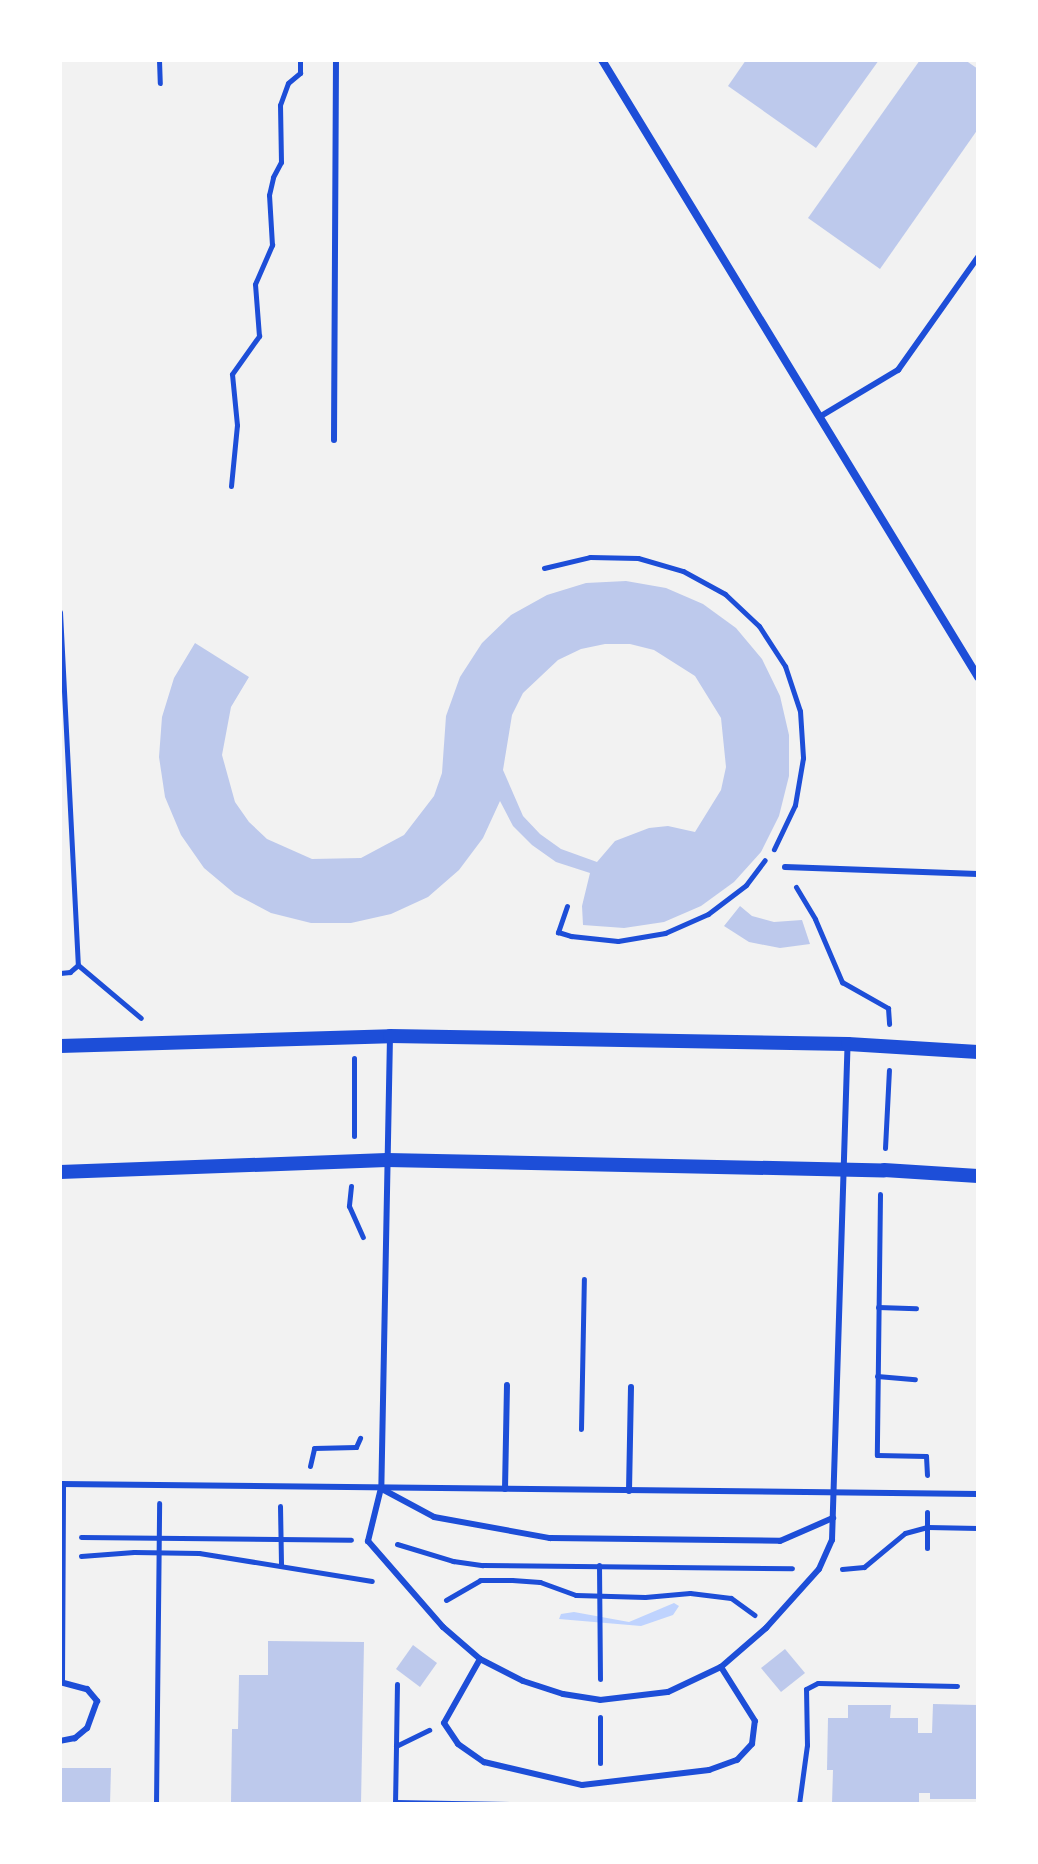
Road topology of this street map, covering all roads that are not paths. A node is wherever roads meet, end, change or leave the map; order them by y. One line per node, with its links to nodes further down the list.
1 (336, 60): 5 (lane)
2 (602, 60): 4 (street)
3 (978, 257): 4 (lane)
4 (821, 416): 6 (street)
5 (334, 440)
6 (978, 677)
7 (785, 867): 8 (lane)
8 (978, 874)
9 (390, 1036): 10 (street); 11 (street); 13 (lane)
10 (848, 1044): 12 (street); 14 (lane)
11 (60, 1046)
12 (978, 1052)
13 (387, 1160): 14 (street); 15 (street); 20 (lane)
14 (847, 1169): 16 (street); 23 (lane)
15 (60, 1172)
16 (978, 1176)
17 (507, 1385): 21 (lane)
18 (631, 1387): 22 (lane)
19 (61, 1484): 20 (lane); 28 (lane)
20 (381, 1488): 21 (lane); 25 (lane); 26 (lane)
21 (505, 1489): 22 (lane)
22 (629, 1491): 23 (lane)
23 (834, 1493): 24 (lane); 25 (lane)
24 (978, 1494)
25 (833, 1518): 27 (lane)
26 (480, 1659): 27 (lane); 27 (lane)
27 (721, 1667)
28 (61, 1682): 29 (lane)
29 (60, 1741)

